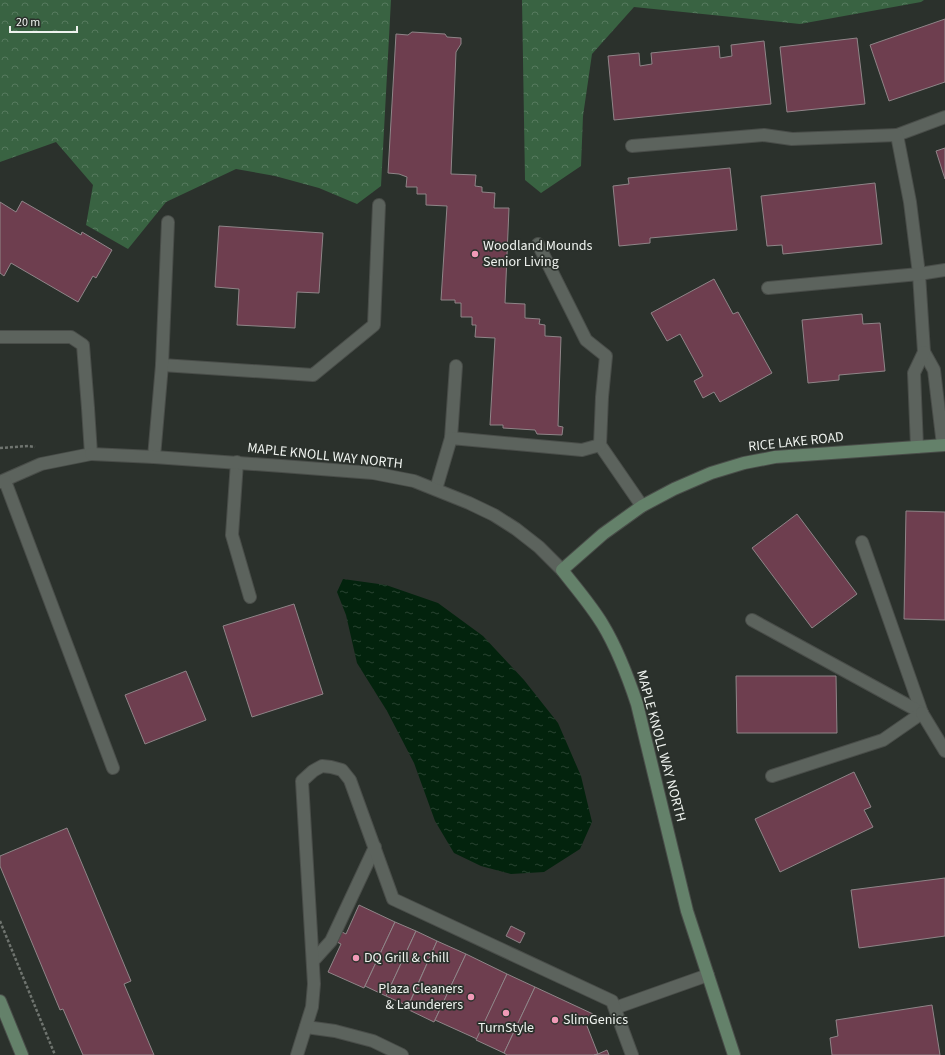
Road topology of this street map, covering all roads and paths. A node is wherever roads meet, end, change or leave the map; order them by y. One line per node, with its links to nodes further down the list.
1 (945, 117): 2 (street)
2 (897, 135): 3 (street); 8 (street)
3 (632, 146)
4 (379, 205): 12 (street)
5 (168, 222): 12 (street)
6 (538, 244): 15 (street)
7 (945, 270): 8 (street)
8 (919, 274): 9 (street); 11 (street)
9 (768, 288)
10 (0, 336): 18 (street)
11 (924, 352): 16 (street); 17 (street)
12 (162, 364): 19 (street)
13 (456, 366): 14 (street)
14 (451, 438): 15 (street); 22 (street)
15 (600, 445): 23 (street)
16 (944, 445): 17 (street, RICE LAKE ROAD)
17 (917, 447): 23 (street, RICE LAKE ROAD)
18 (91, 454): 19 (street, MAPLE KNOLL WAY NORTH); 21 (street, MAPLE KNOLL WAY NORTH)
19 (154, 457): 20 (street, MAPLE KNOLL WAY NORTH)
20 (237, 462): 22 (street, MAPLE KNOLL WAY NORTH); 26 (street)
21 (2, 481): 30 (street)
22 (436, 489): 25 (street, MAPLE KNOLL WAY NORTH)
23 (642, 506): 25 (street, RICE LAKE ROAD)
24 (862, 542): 28 (street)
25 (562, 570): 35 (street, MAPLE KNOLL WAY NORTH)
26 (250, 597)
27 (752, 620): 28 (street)
28 (922, 713): 29 (street); 31 (street)
29 (944, 748)
30 (113, 768)
31 (772, 776)
32 (374, 847): 34 (street); 34 (street); 37 (street)
33 (0, 921): 40 (path)
34 (313, 961): 38 (street)
35 (708, 975): 37 (street); 44 (street, MAPLE KNOLL WAY NORTH)
36 (0, 1001): 39 (street)
37 (615, 1008): 43 (street)
38 (306, 1027): 41 (street); 42 (street)
39 (22, 1055)
40 (55, 1055)
41 (297, 1055)
42 (402, 1055)
43 (632, 1055)
44 (734, 1055)

